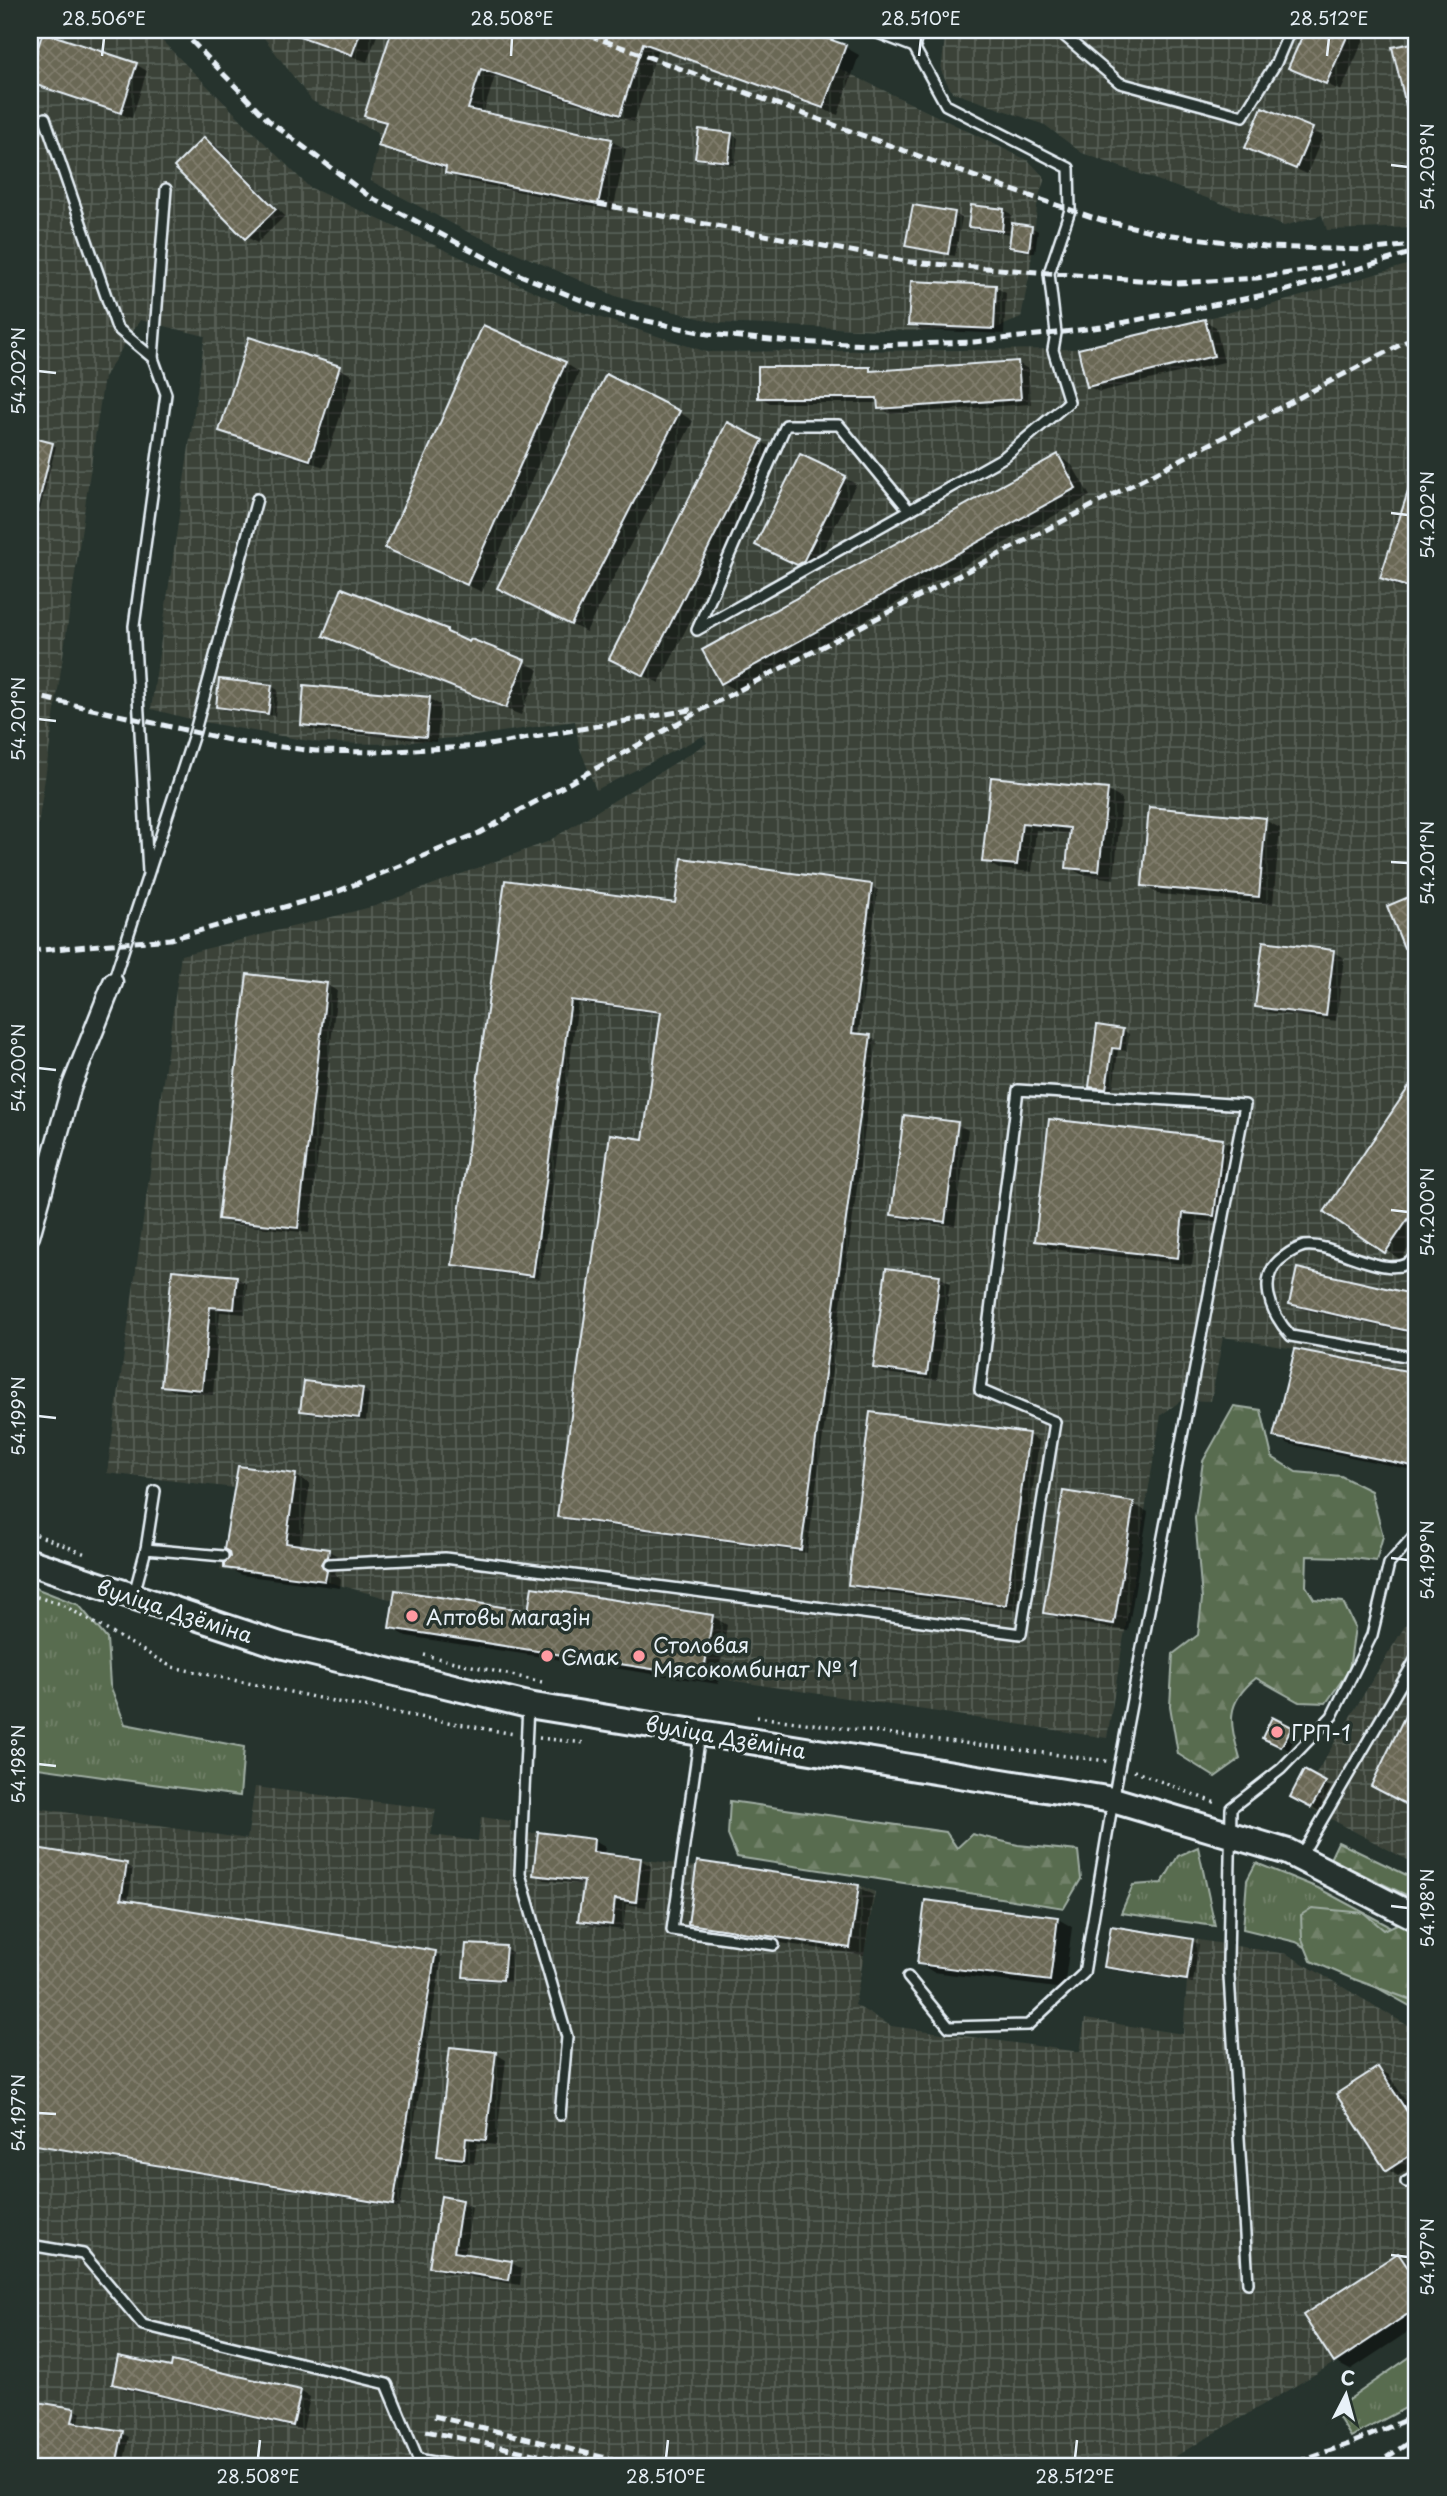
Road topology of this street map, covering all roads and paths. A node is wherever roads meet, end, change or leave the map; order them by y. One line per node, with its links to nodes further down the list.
1 (870, 30): 5 (lane)
2 (919, 30): 5 (lane)
3 (1061, 30): 4 (lane)
4 (1290, 30)
5 (914, 47): 10 (lane)
6 (45, 118): 8 (lane)
7 (166, 189): 8 (lane)
8 (153, 358): 11 (lane)
9 (257, 499): 11 (lane)
10 (909, 510): 10 (lane)
11 (148, 872): 12 (lane)
12 (113, 982): 13 (street)
13 (30, 1236)
14 (1417, 1255): 15 (lane)
15 (1417, 1358)
16 (156, 1491): 19 (lane)
17 (30, 1532): 20 (path)
18 (1417, 1532): 36 (lane)
19 (146, 1549): 21 (lane); 25 (lane)
20 (90, 1556)
21 (223, 1556)
22 (30, 1562): 25 (main road, вуліца Дзёміна)
23 (327, 1564): 35 (lane)
24 (30, 1595): 32 (path)
25 (133, 1596): 29 (main road, вуліца Дзёміна)
26 (420, 1654): 28 (path)
27 (1417, 1657): 37 (lane)
28 (552, 1685)
29 (528, 1705): 31 (main road, вуліца Дзёміна); 32 (lane)
30 (757, 1717): 33 (path)
31 (700, 1732): 35 (main road, вуліца Дзёміна); 39 (lane)
32 (526, 1736): 34 (path); 41 (lane)
33 (958, 1741)
34 (585, 1743)
35 (1113, 1800): 36 (main road, вуліца Дзёміна); 40 (lane)
36 (1230, 1836): 37 (main road, вуліца Дзёміна); 45 (lane)
37 (1296, 1857): 38 (main road, вуліца Дзёміна)
38 (1417, 1918)
39 (774, 1945)
40 (908, 1977)
41 (559, 2115)
42 (1417, 2176): 43 (lane)
43 (1406, 2182)
44 (30, 2245): 46 (lane)
45 (1248, 2283)
46 (455, 2466)

